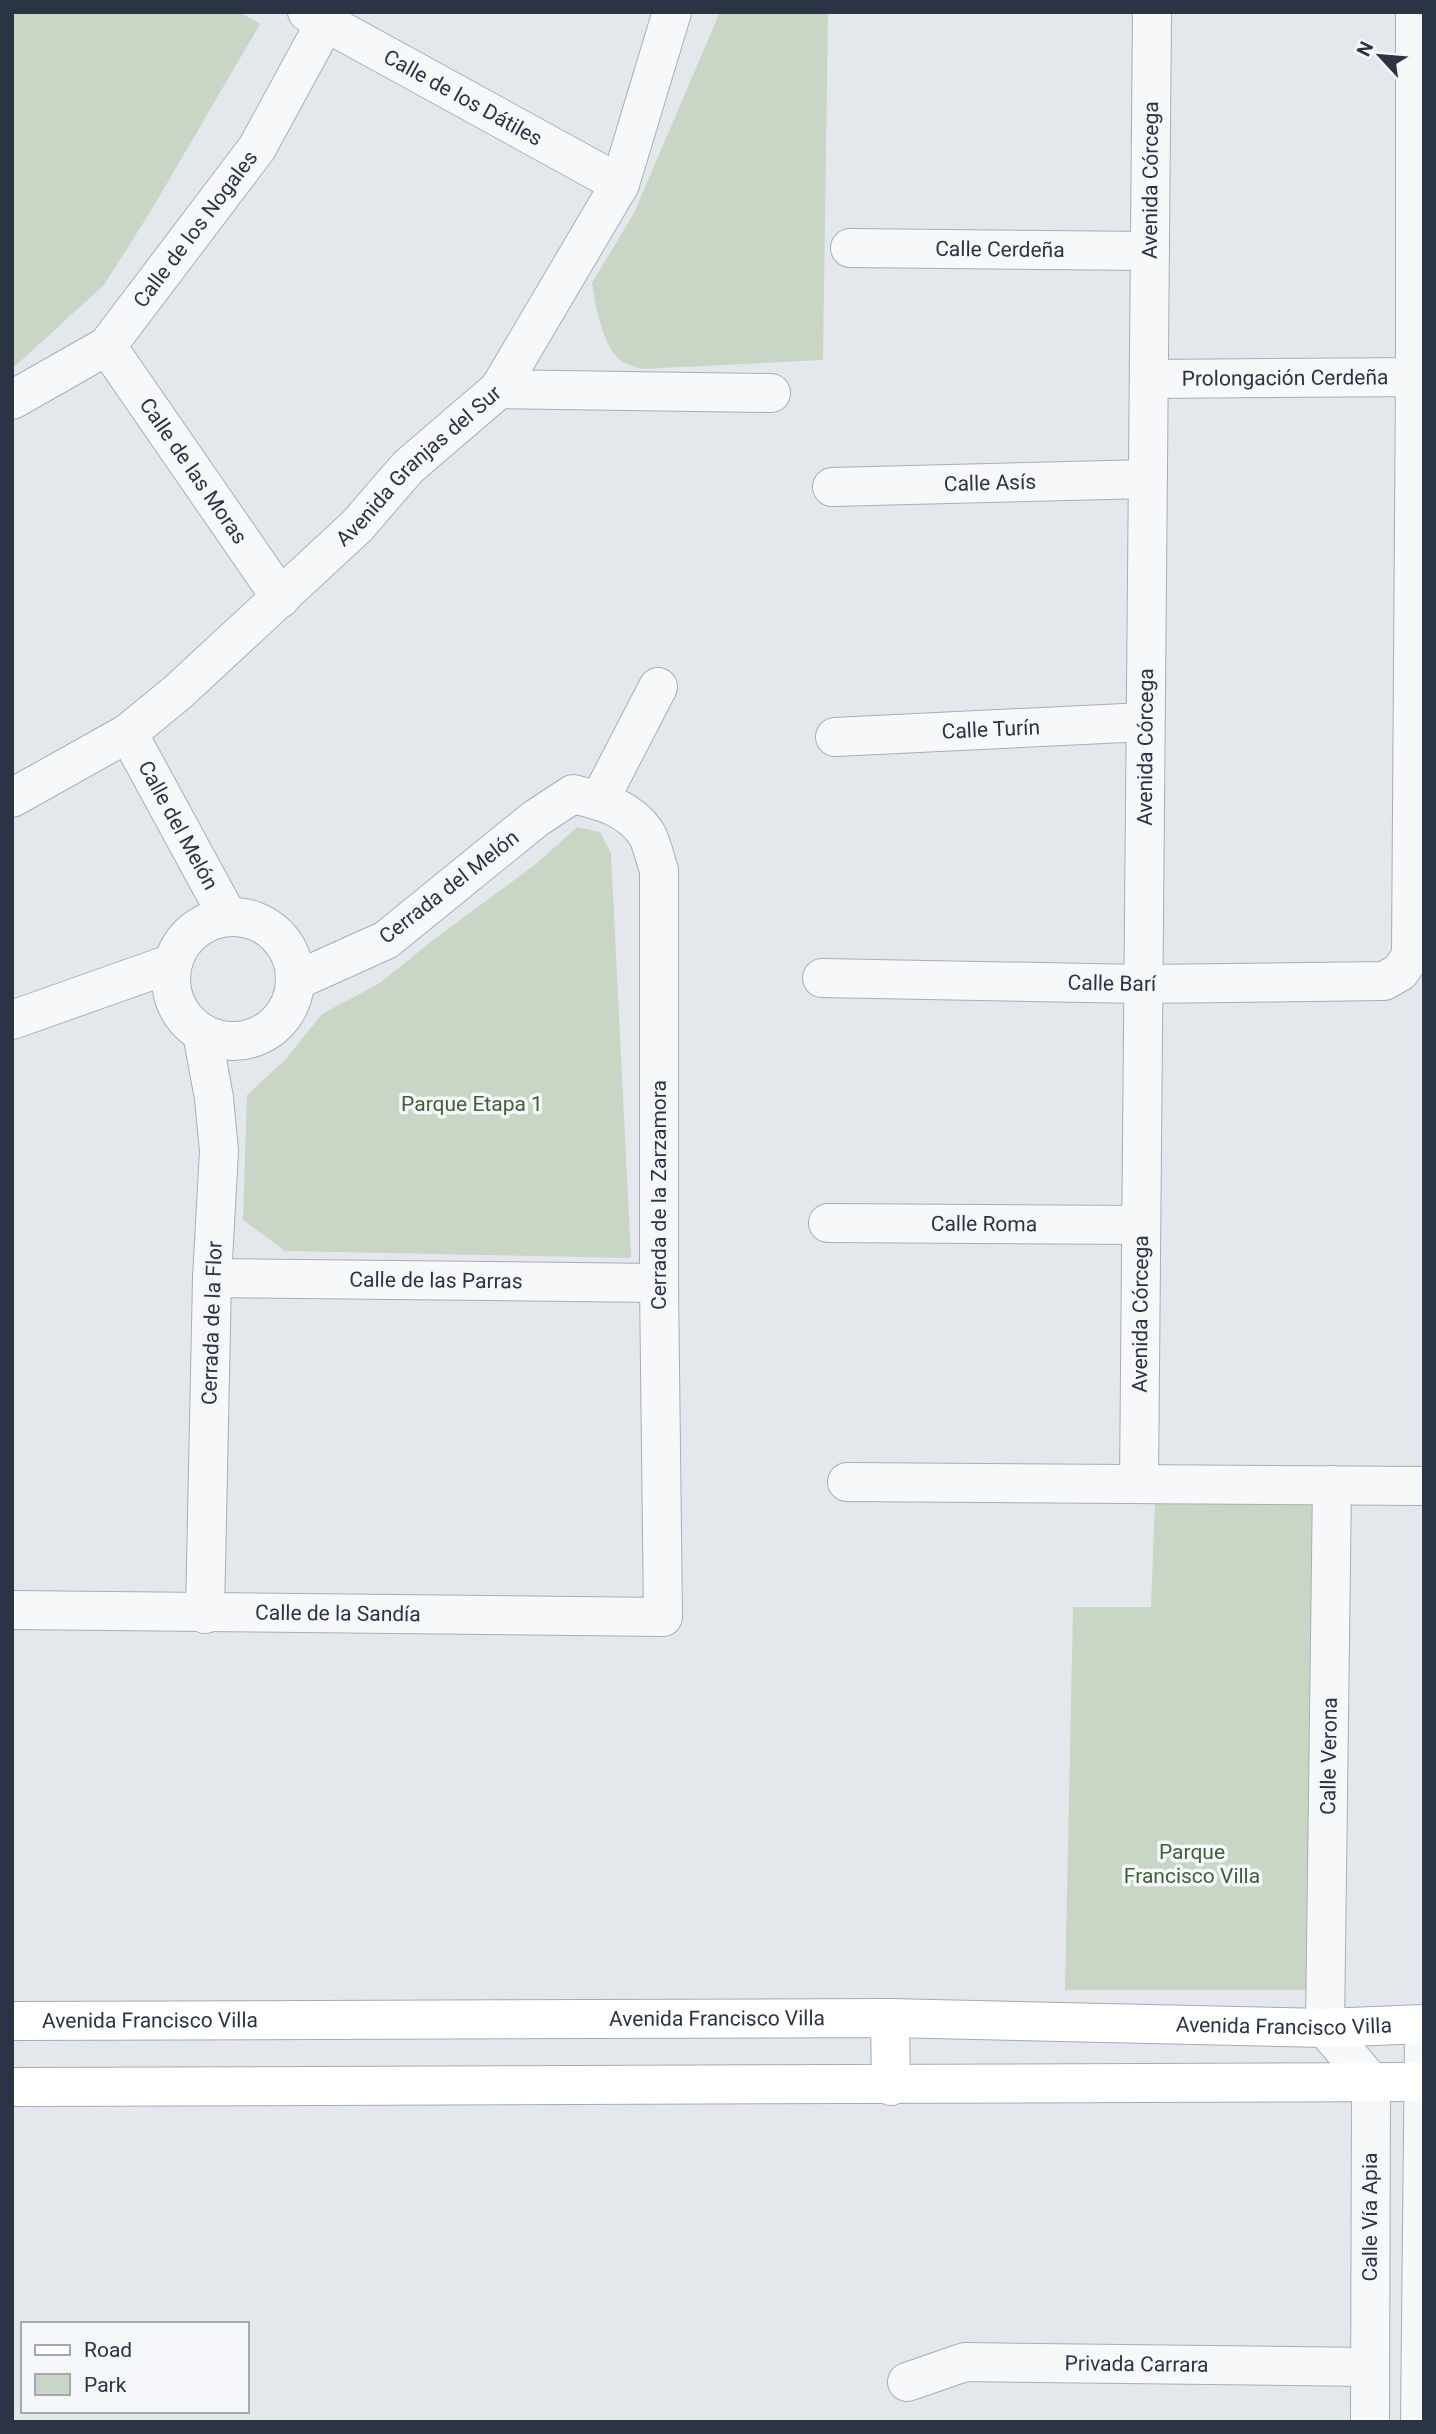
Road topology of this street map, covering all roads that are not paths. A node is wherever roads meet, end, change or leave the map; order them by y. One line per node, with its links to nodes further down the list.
1 (672, 12): 5 (street, Avenida Granjas del Sur)
2 (1153, 12): 7 (street, Avenida Córcega)
3 (1415, 12): 9 (street)
4 (322, 16): 5 (street, Calle de los Dátiles); 8 (street, Calle de los Nogales)
5 (620, 184): 11 (street, Avenida Granjas del Sur)
6 (850, 248): 7 (street, Calle Cerdeña)
7 (1150, 251): 10 (street, Avenida Córcega)
8 (107, 346): 13 (street, Calle de los Nogales); 16 (street, Calle de las Moras)
9 (1420, 377): 10 (street, Prolongación Cerdeña); 27 (street, Calle Barí)
10 (1149, 379): 14 (street, Avenida Córcega)
11 (499, 389): 12 (street); 16 (street, Avenida Granjas del Sur)
12 (771, 393)
13 (12, 400)
14 (1148, 479): 15 (street, Calle Asís); 18 (street, Avenida Córcega)
15 (832, 487)
16 (281, 598): 19 (street, Avenida Granjas del Sur)
17 (658, 687): 22 (street)
18 (1145, 723): 20 (street, Calle Turín); 27 (street, Avenida Córcega)
19 (128, 733): 21 (street, Avenida Granjas del Sur); 23 (street, Calle del Melón)
20 (835, 737)
21 (12, 798)
22 (599, 801): 26 (street, Cerrada del Melón); 33 (street, Cerrada de la Zarzamora)
23 (228, 917): 24 (street); 26 (street)
24 (173, 963): 28 (street); 29 (street)
25 (822, 978): 27 (street, Calle Barí)
26 (295, 981): 29 (street)
27 (1143, 984): 31 (street, Avenida Córcega)
28 (12, 1020)
29 (202, 1033): 32 (street, Cerrada de la Flor)
30 (828, 1223): 31 (street, Calle Roma)
31 (1141, 1225): 35 (street, Avenida Córcega)
32 (212, 1278): 33 (street, Calle de las Parras); 39 (street, Cerrada de la Flor)
33 (659, 1283): 40 (street, Cerrada de la Zarzamora)
34 (847, 1482): 35 (street)
35 (1139, 1484): 36 (street)
36 (1332, 1485): 37 (street); 44 (street, Calle Verona)
37 (1424, 1486)
38 (12, 1610): 39 (street, Calle de la Sandía)
39 (205, 1614): 40 (street, Calle de la Sandía)
40 (663, 1617)
41 (890, 2018): 42 (main road, Avenida Francisco Villa); 44 (main road, Avenida Francisco Villa); 48 (main road)
42 (12, 2021)
43 (1424, 2024): 44 (main road, Avenida Francisco Villa)
44 (1325, 2028): 46 (street)
45 (1424, 2036): 47 (street)
46 (1371, 2082): 47 (main road); 48 (main road); 50 (street, Calle Vía Apia)
47 (1423, 2082): 53 (street)
48 (891, 2086): 49 (main road)
49 (12, 2087)
50 (1370, 2367): 51 (street, Privada Carrara); 52 (street, Calle Vía Apia)
51 (907, 2382)
52 (1370, 2422)
53 (1420, 2422)

